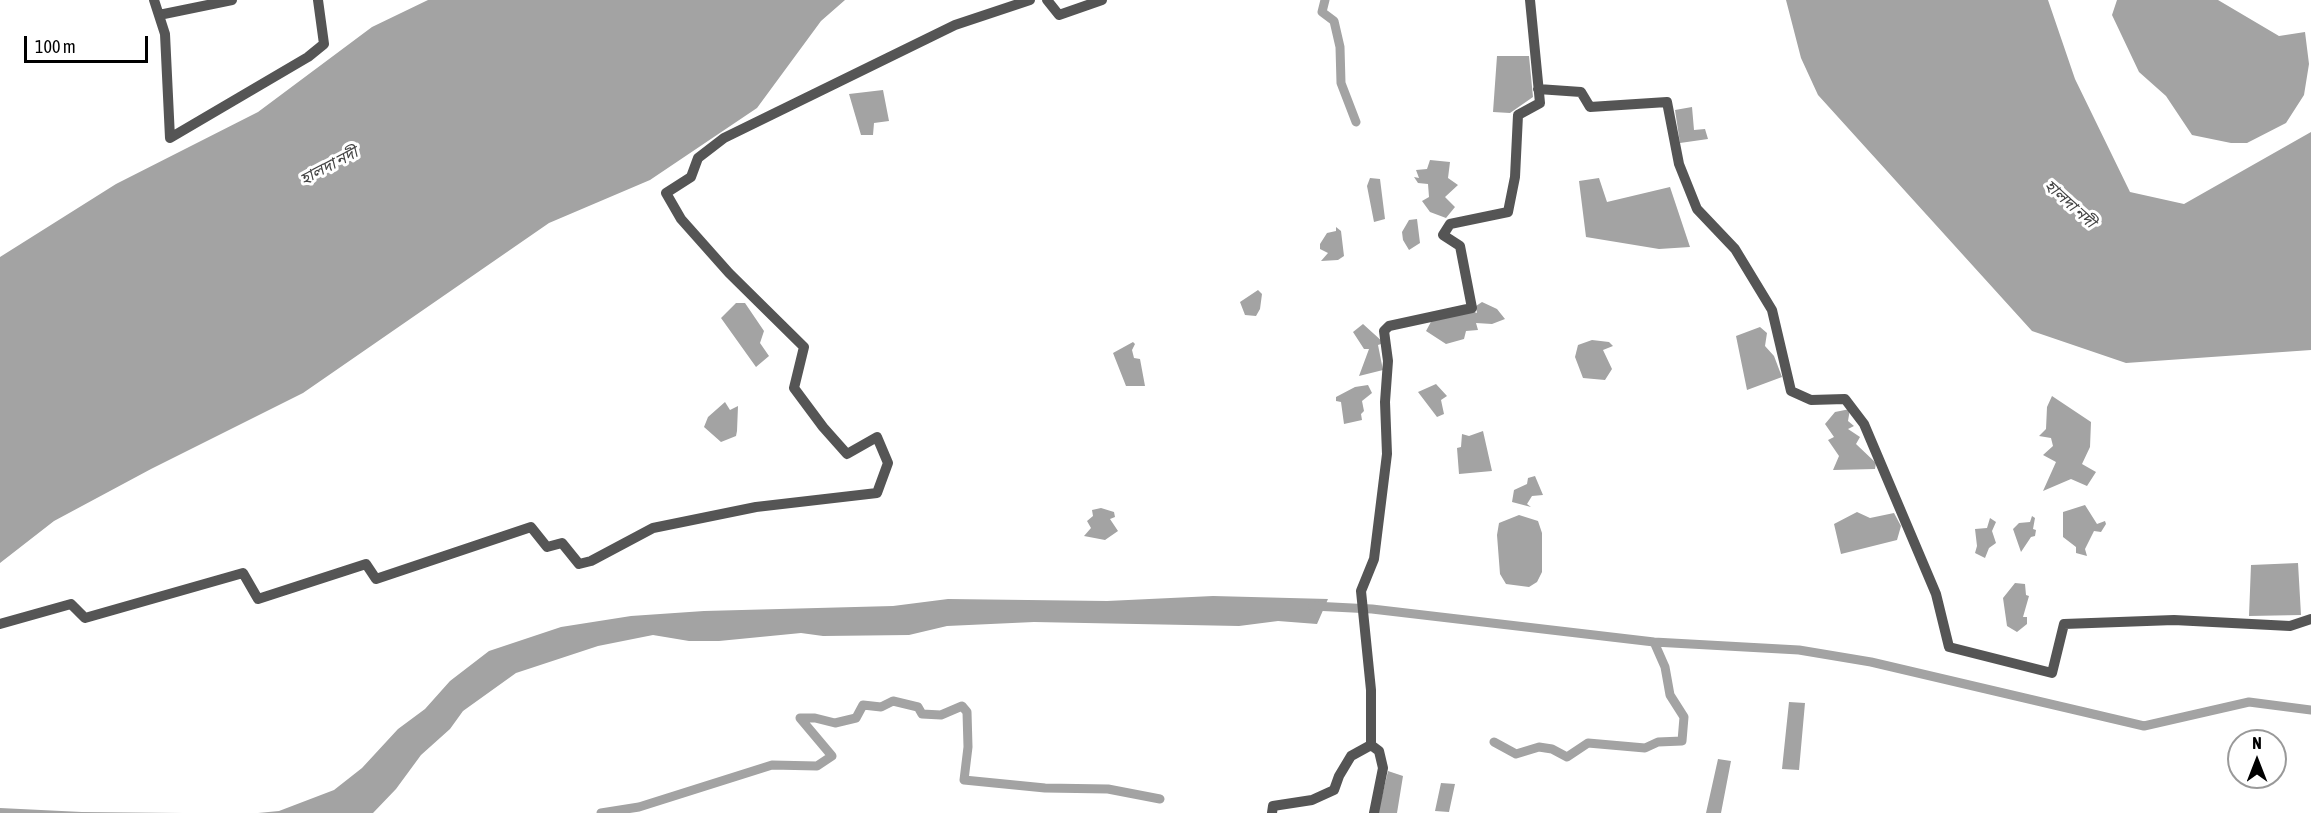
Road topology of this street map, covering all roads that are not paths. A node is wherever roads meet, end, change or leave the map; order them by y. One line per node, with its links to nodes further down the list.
1 (154, 0): 8 (street)
2 (232, 0): 8 (street)
3 (318, 0): 8 (street)
4 (1030, 0): 11 (street)
5 (1047, 0): 6 (street)
6 (1101, 0)
7 (1530, 0): 9 (street)
8 (159, 15)
9 (1538, 89): 10 (street); 12 (street)
10 (2311, 620)
11 (0, 624)
12 (1371, 745): 13 (street); 14 (street)
13 (1272, 813)
14 (1374, 813)

